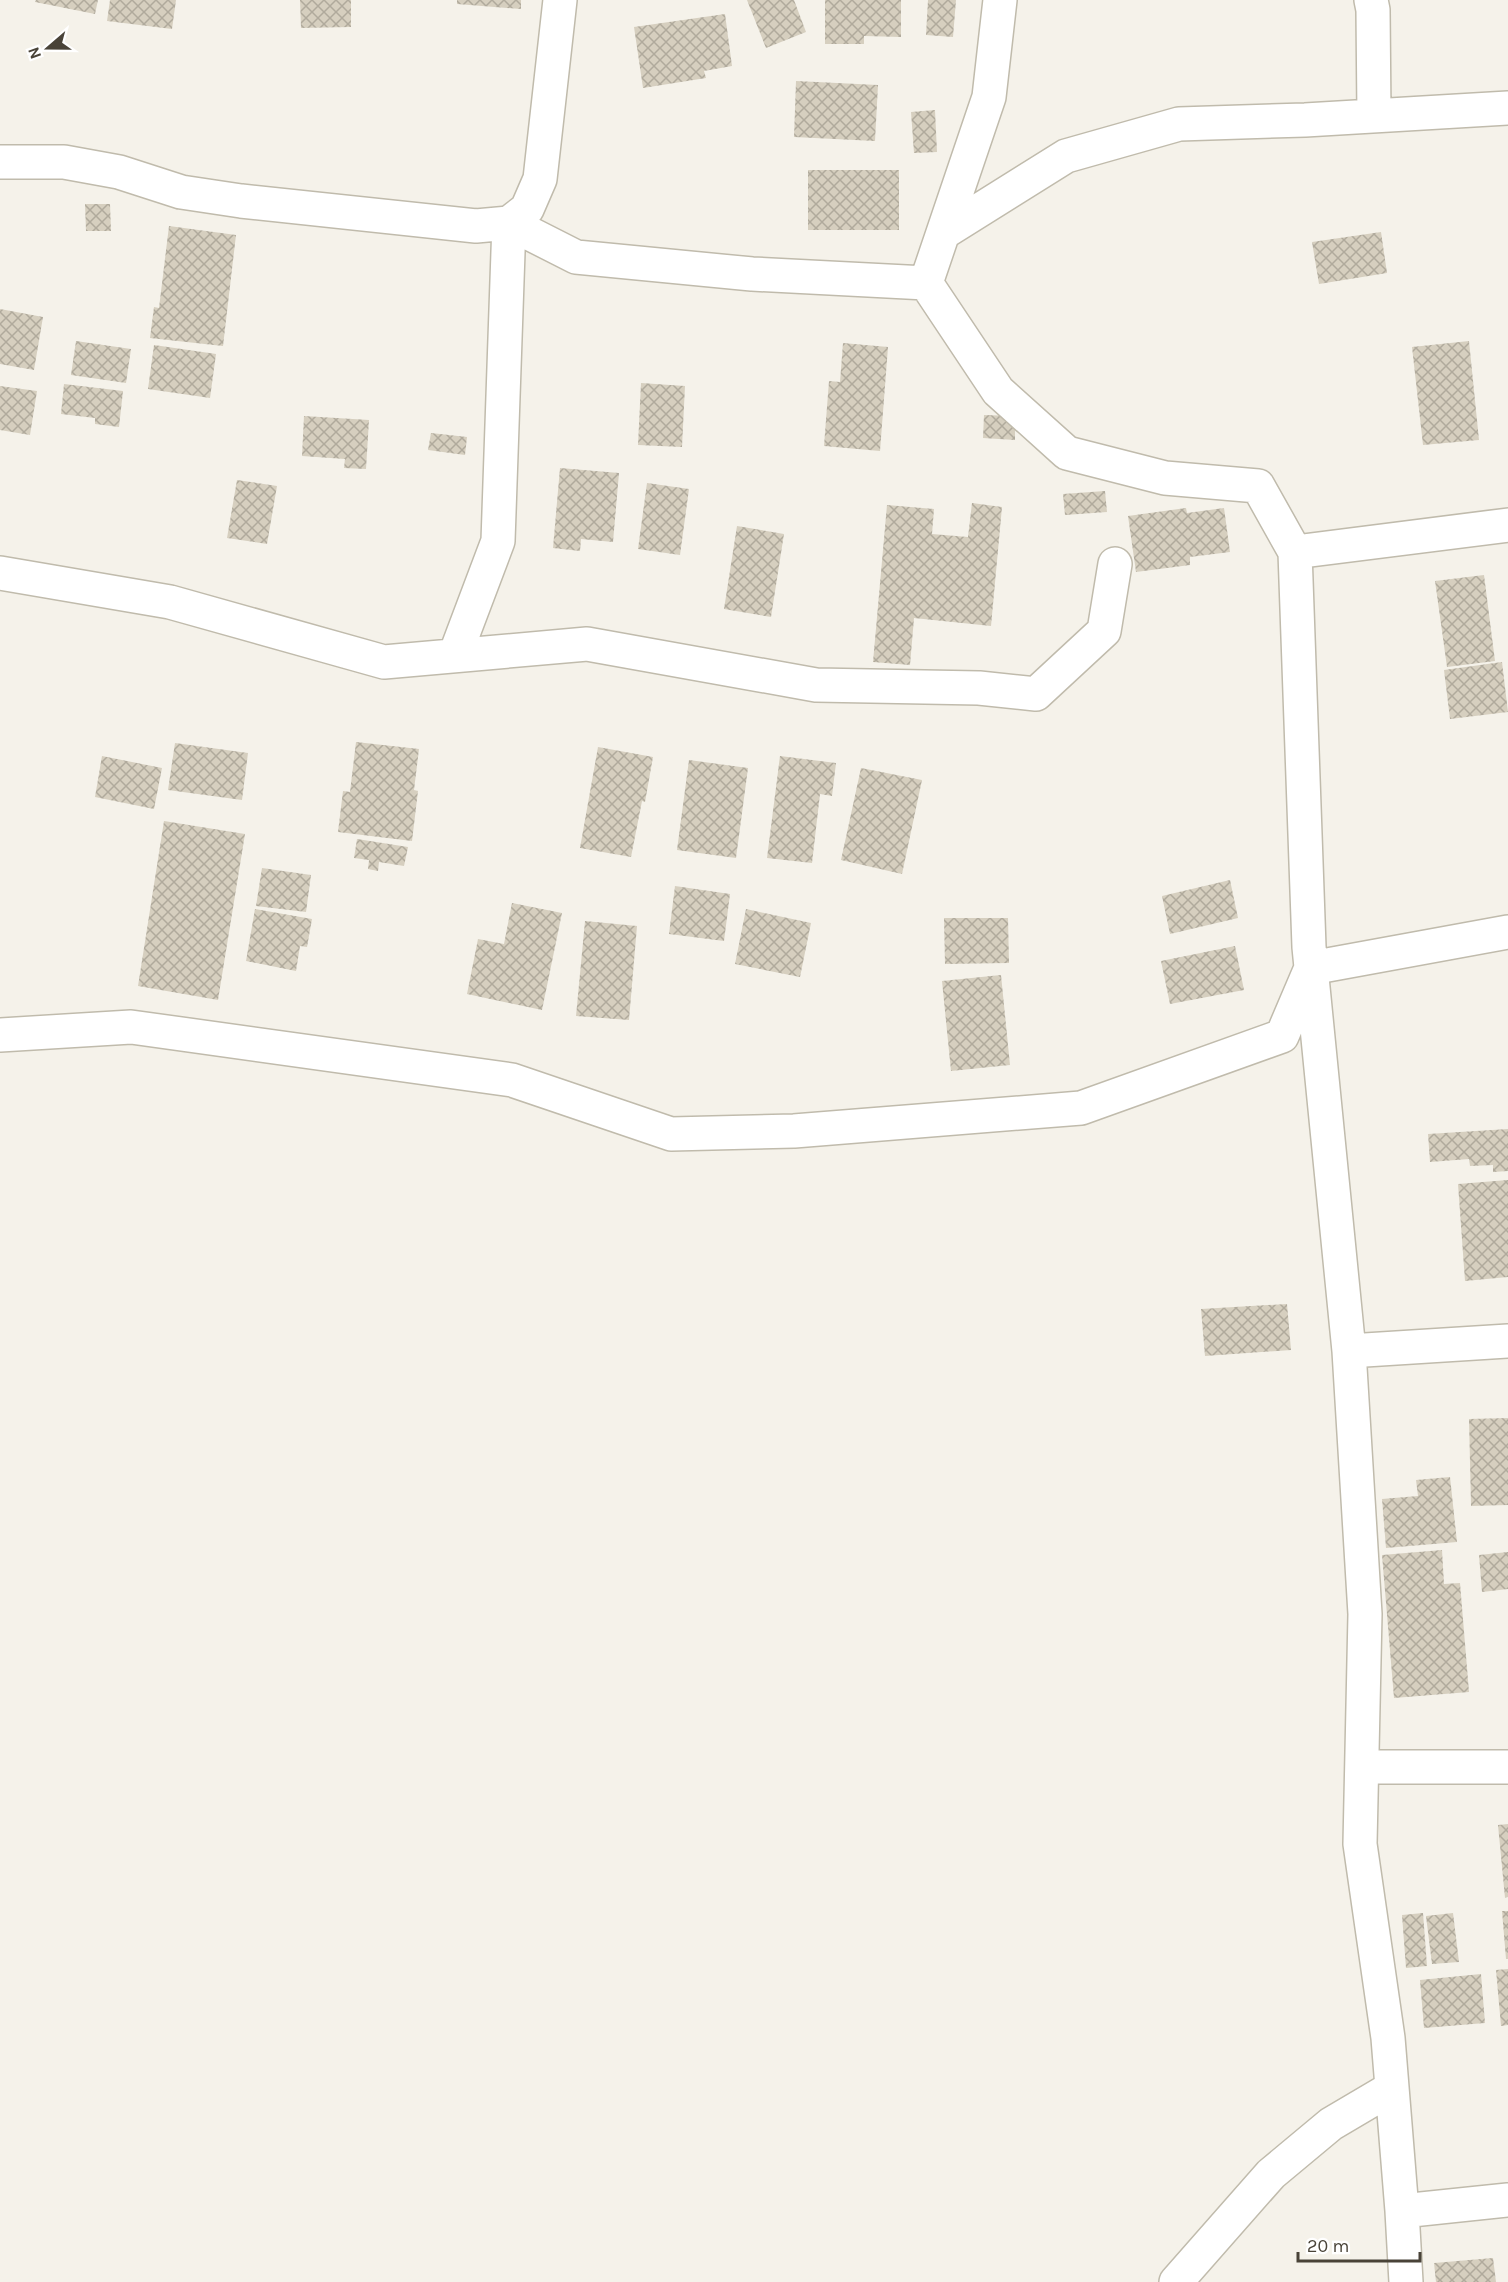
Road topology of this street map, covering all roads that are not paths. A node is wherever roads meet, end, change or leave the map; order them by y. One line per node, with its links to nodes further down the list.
1 (560, 0): 7 (street)
2 (1000, 0): 8 (street)
3 (1371, 0): 5 (street)
4 (1508, 108): 5 (street)
5 (1374, 116): 8 (street)
6 (0, 162): 7 (street)
7 (509, 223): 9 (street); 14 (street)
8 (943, 233): 9 (street)
9 (926, 283): 11 (street)
10 (1508, 525): 11 (street)
11 (1295, 552): 16 (street)
12 (1115, 564): 14 (street)
13 (0, 573): 14 (street)
14 (455, 656)
15 (1508, 932): 16 (street)
16 (1311, 968): 17 (street); 19 (street)
17 (0, 1035)
18 (1508, 1341): 19 (street)
19 (1349, 1351): 20 (street)
20 (1362, 1767): 21 (street); 22 (street)
21 (1508, 1767)
22 (1392, 2088): 24 (street); 25 (street)
23 (1508, 2200): 24 (street)
24 (1402, 2211): 26 (street)
25 (1176, 2282)
26 (1406, 2282)

